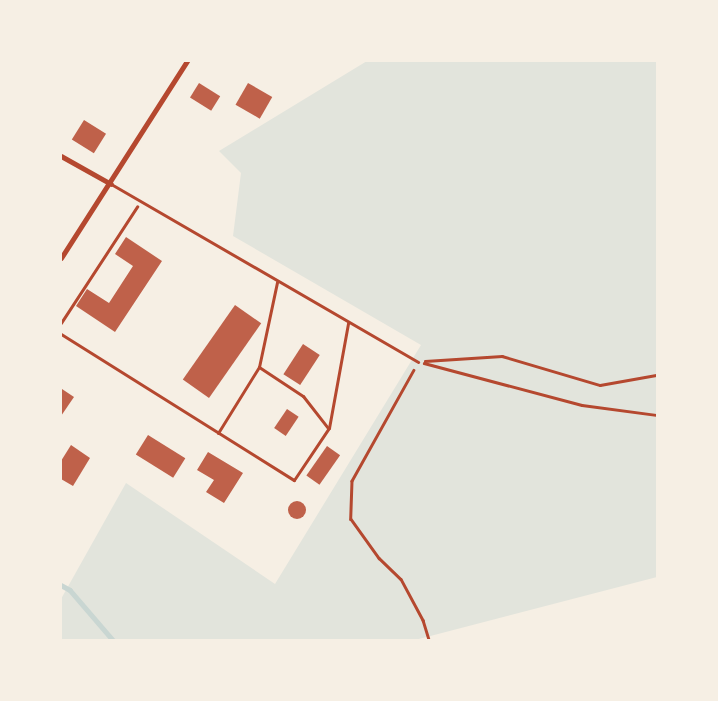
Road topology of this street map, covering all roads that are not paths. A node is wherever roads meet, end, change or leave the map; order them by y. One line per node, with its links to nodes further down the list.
1 (187, 61): 3 (street)
2 (61, 156): 3 (street)
3 (111, 184): 4 (street); 5 (lane)
4 (61, 258)
5 (277, 282): 6 (lane); 9 (lane)
6 (348, 323): 8 (lane); 10 (lane)
7 (61, 334): 11 (lane)
8 (418, 362)
9 (259, 367): 10 (lane); 11 (lane)
10 (329, 428): 11 (lane)
11 (218, 433)

